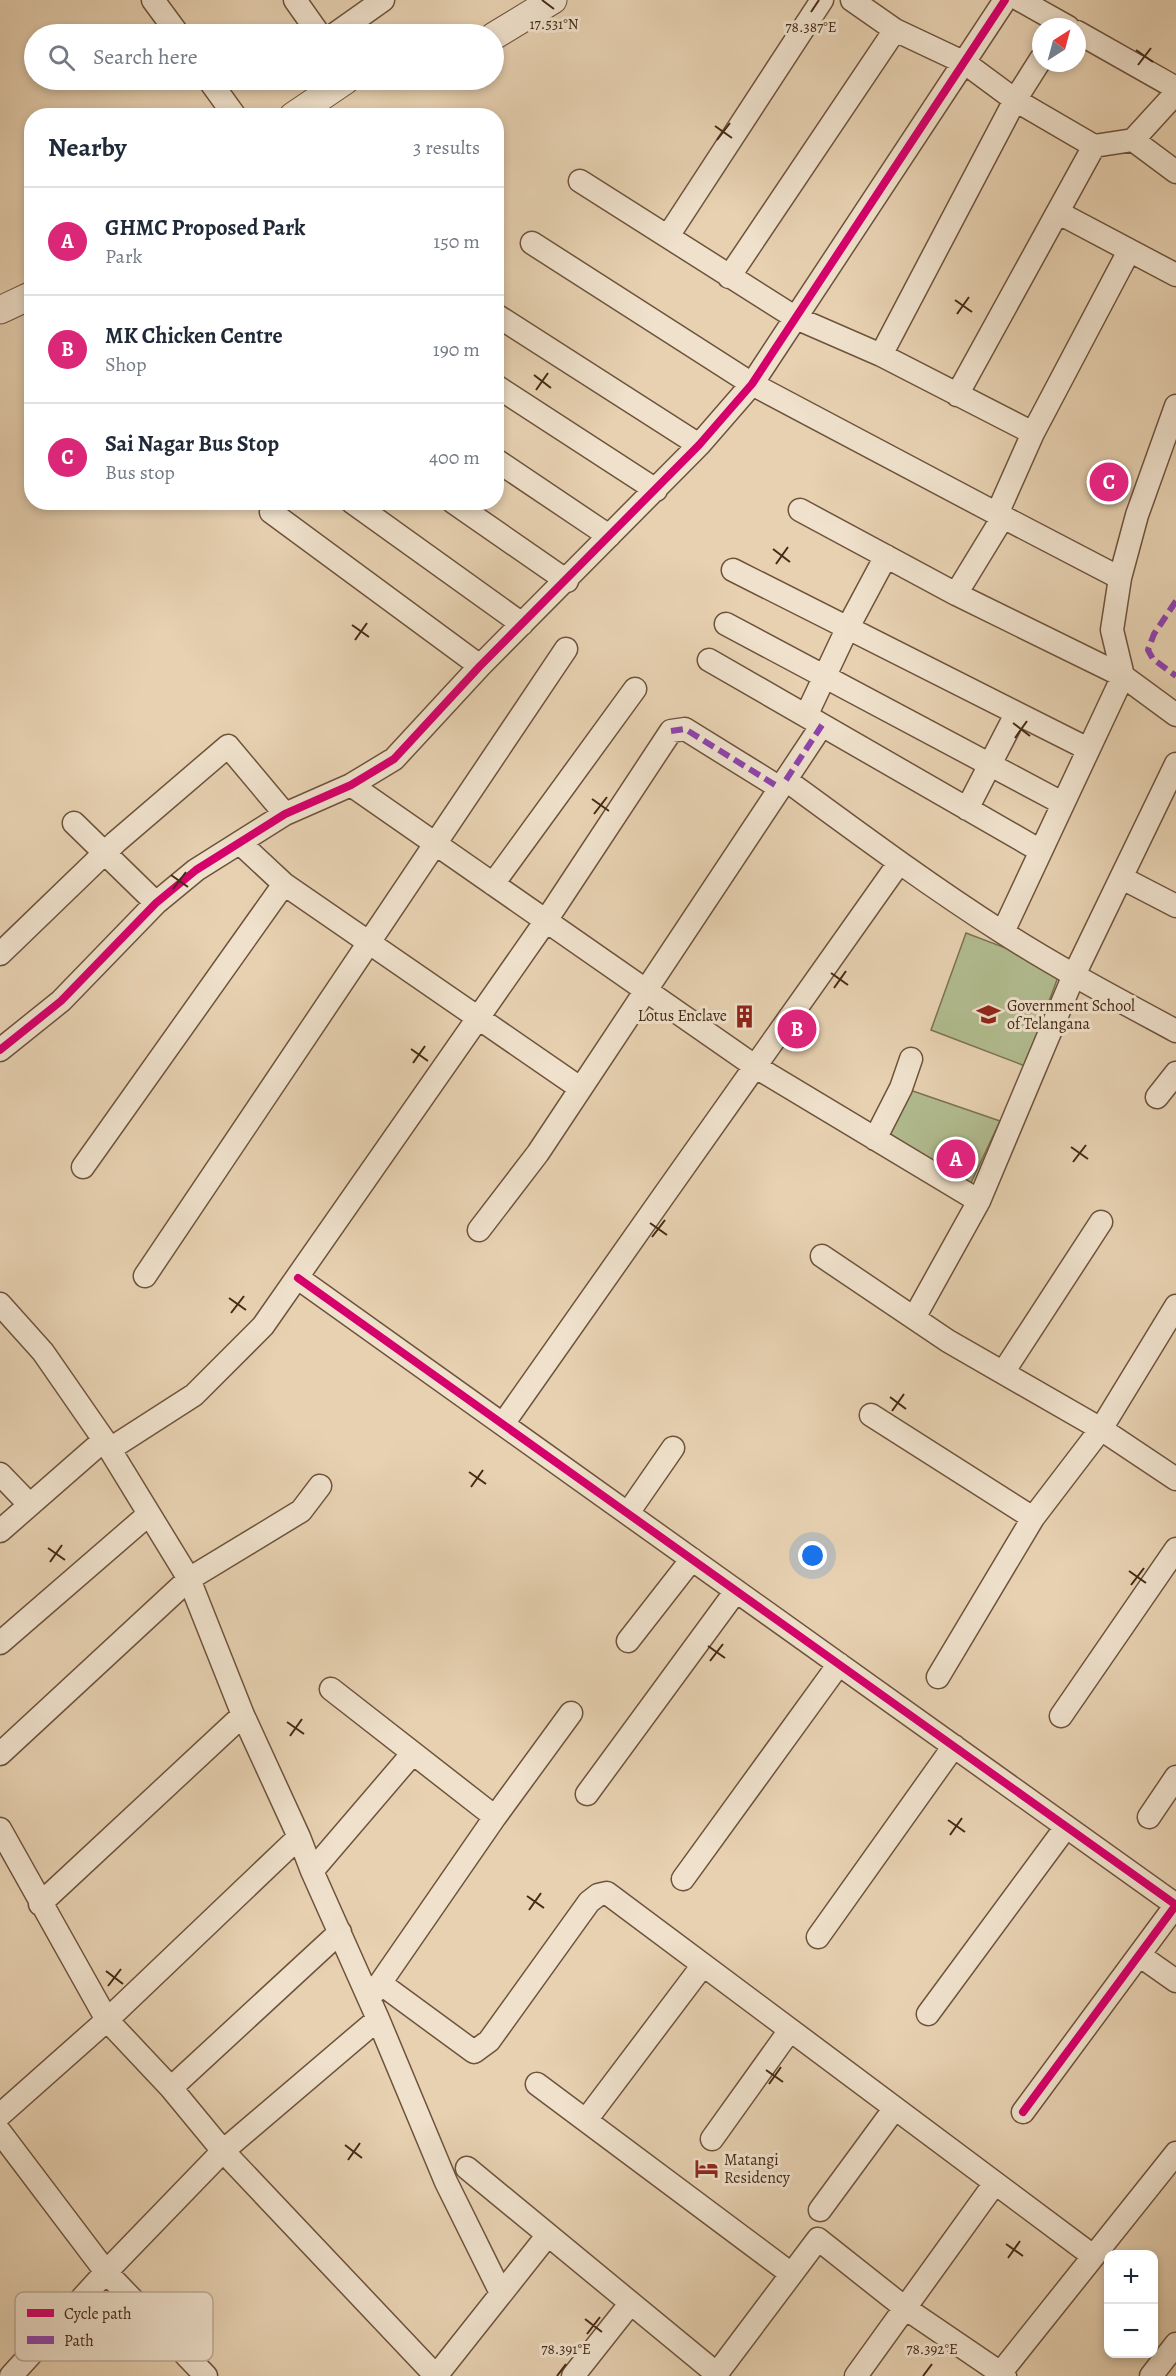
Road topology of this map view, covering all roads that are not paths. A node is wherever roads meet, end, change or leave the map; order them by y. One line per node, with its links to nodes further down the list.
1 (153, 0): 10 (street)
2 (295, 0): 11 (street)
3 (383, 0): 12 (street)
4 (553, 0): 13 (street)
5 (822, 0): 30 (street)
6 (852, 0): 14 (street)
7 (1005, 0): 16 (street)
8 (1020, 0): 9 (street)
9 (1050, 18)
10 (171, 24)
11 (312, 24)
12 (349, 24)
13 (504, 30)
14 (895, 30): 16 (street); 34 (street)
15 (1086, 38): 18 (street)
16 (965, 63): 22 (street); 37 (street)
17 (1032, 72): 22 (street)
18 (1176, 88)
19 (216, 90): 23 (street)
20 (331, 90): 24 (street)
21 (1176, 93): 25 (street)
22 (1015, 100): 26 (street); 39 (street)
23 (229, 108)
24 (305, 108)
25 (1133, 140): 26 (street); 27 (street)
26 (1095, 146): 29 (street)
27 (1176, 172)
28 (580, 181): 30 (street)
29 (1059, 213): 32 (street); 42 (street)
30 (668, 236): 34 (street)
31 (532, 243): 40 (street)
32 (1129, 251): 33 (street); 44 (street)
33 (1176, 275)
34 (729, 277): 37 (street)
35 (24, 299): 36 (street)
36 (0, 310)
37 (796, 318): 39 (street); 40 (street)
38 (504, 320): 45 (street)
39 (881, 355): 42 (street)
40 (752, 384): 45 (street); 52 (street)
41 (504, 391): 47 (street)
42 (957, 395): 44 (street)
43 (1176, 406): 56 (street)
44 (1033, 433): 52 (street)
45 (699, 445): 47 (street)
46 (504, 465): 53 (street)
47 (656, 490): 53 (street)
48 (363, 510): 59 (street)
49 (465, 510): 57 (street)
50 (800, 510): 54 (street)
51 (271, 512): 64 (street)
52 (1000, 515): 56 (street); 58 (street)
53 (609, 536): 57 (street)
54 (886, 556): 58 (street); 61 (street)
55 (733, 570): 61 (street)
56 (1120, 578): 65 (street)
57 (567, 580): 59 (street)
58 (956, 594): 65 (street)
59 (522, 624): 64 (street)
60 (726, 624): 66 (street)
61 (847, 629): 66 (street); 68 (street)
62 (566, 649): 81 (street)
63 (710, 660): 70 (street)
64 (480, 666): 75 (street)
65 (1123, 676): 69 (street); 71 (street)
66 (825, 677): 70 (street); 73 (street)
67 (635, 688): 87 (street)
68 (1016, 714): 71 (street); 73 (street)
69 (1176, 715)
70 (814, 721): 74 (street); 77 (street)
71 (1088, 749): 76 (street)
72 (1176, 764): 85 (street)
73 (990, 765): 76 (street); 77 (street)
74 (783, 784): 84 (street); 90 (street); 95 (street)
75 (351, 785): 78 (street); 81 (street)
76 (1062, 803): 82 (street)
77 (967, 809): 82 (street)
78 (285, 814): 80 (street); 83 (street)
79 (74, 824): 83 (street)
80 (241, 844): 86 (street); 88 (street)
81 (436, 845): 87 (street); 92 (street)
82 (1039, 850): 91 (street)
83 (106, 852): 88 (street); 93 (street)
84 (899, 863): 91 (street); 100 (street)
85 (1122, 878): 89 (street); 94 (street)
86 (284, 884): 92 (street); 105 (street)
87 (493, 884): 90 (street)
88 (156, 903): 98 (street)
89 (1176, 906)
90 (545, 922): 95 (street); 96 (street)
91 (1003, 932): 94 (street)
92 (370, 942): 96 (street); 110 (street)
93 (0, 954)
94 (1074, 975): 97 (street); 106 (street)
95 (646, 992): 100 (street); 102 (street)
96 (478, 1016): 102 (street); 111 (street)
97 (1176, 1031)
98 (0, 1050)
99 (911, 1059): 104 (street)
100 (756, 1067): 104 (street); 117 (street)
101 (1176, 1073): 103 (street)
102 (580, 1088): 108 (street)
103 (1157, 1097)
104 (875, 1139): 106 (street)
105 (83, 1167)
106 (980, 1201): 114 (street)
107 (1101, 1222): 115 (street)
108 (479, 1230)
109 (822, 1256): 114 (street)
110 (145, 1276)
111 (298, 1278): 117 (street); 119 (street)
112 (0, 1304): 119 (street)
113 (1176, 1306): 118 (street)
114 (914, 1318): 115 (street)
115 (1004, 1371): 118 (street)
116 (871, 1415): 127 (street)
117 (503, 1424): 125 (street)
118 (1101, 1429): 122 (street); 127 (street)
119 (107, 1445): 124 (street); 126 (street)
120 (673, 1448): 125 (street)
121 (0, 1474): 124 (street)
122 (1176, 1479)
123 (320, 1486): 131 (street)
124 (29, 1504): 128 (street)
125 (628, 1513): 130 (street)
126 (149, 1514): 131 (street); 134 (street)
127 (1033, 1518): 136 (street)
128 (0, 1531)
129 (1176, 1549): 140 (street)
130 (692, 1559): 132 (street); 133 (street)
131 (189, 1579): 139 (street); 143 (street)
132 (736, 1591): 135 (street); 145 (street)
133 (628, 1641)
134 (0, 1643)
135 (838, 1664): 141 (street); 153 (street)
136 (938, 1677)
137 (331, 1689): 142 (street)
138 (571, 1713): 146 (street)
139 (243, 1715): 150 (street); 154 (street)
140 (1061, 1716)
141 (954, 1746): 148 (street); 156 (street)
142 (413, 1753): 146 (street); 152 (street)
143 (0, 1754)
144 (1176, 1777): 147 (street)
145 (587, 1794)
146 (495, 1816): 160 (street)
147 (1149, 1817)
148 (1066, 1827): 157 (street); 161 (street)
149 (0, 1829): 151 (street)
150 (299, 1836): 152 (street); 162 (street)
151 (8, 1864): 154 (street)
152 (312, 1871): 155 (street)
153 (683, 1879)
154 (40, 1904): 162 (street)
155 (340, 1932): 160 (street); 165 (street)
156 (818, 1937)
157 (1139, 1955): 159 (street); 167 (street)
158 (704, 1965): 160 (street); 163 (street); 169 (street)
159 (1176, 1981)
160 (376, 2000): 172 (street); 183 (street)
161 (928, 2014)
162 (107, 2020): 165 (street); 168 (street)
163 (790, 2030): 166 (street); 171 (street)
164 (537, 2084): 169 (street)
165 (171, 2088): 172 (street)
166 (895, 2108): 175 (street); 176 (street)
167 (1023, 2112)
168 (0, 2115)
169 (586, 2120): 180 (street)
170 (0, 2132): 179 (street)
171 (712, 2139)
172 (223, 2151): 179 (street); 193 (street)
173 (1172, 2165): 178 (street)
174 (467, 2168): 177 (street)
175 (995, 2183): 178 (street); 185 (street)
176 (820, 2210)
177 (547, 2236): 183 (street); 184 (street)
178 (1093, 2256): 190 (street)
179 (105, 2272): 181 (street); 182 (street)
180 (790, 2273): 185 (street); 189 (street)
181 (87, 2292)
182 (124, 2292)
183 (501, 2293): 193 (street)
184 (630, 2304): 189 (street); 194 (street)
185 (905, 2308): 190 (street); 195 (street)
186 (1176, 2344): 196 (street)
187 (25, 2361): 191 (street)
188 (191, 2361): 192 (street)
189 (716, 2375)
190 (1001, 2375)
191 (11, 2376)
192 (206, 2376)
193 (436, 2376)
194 (573, 2376)
195 (856, 2376)
196 (1151, 2376)

